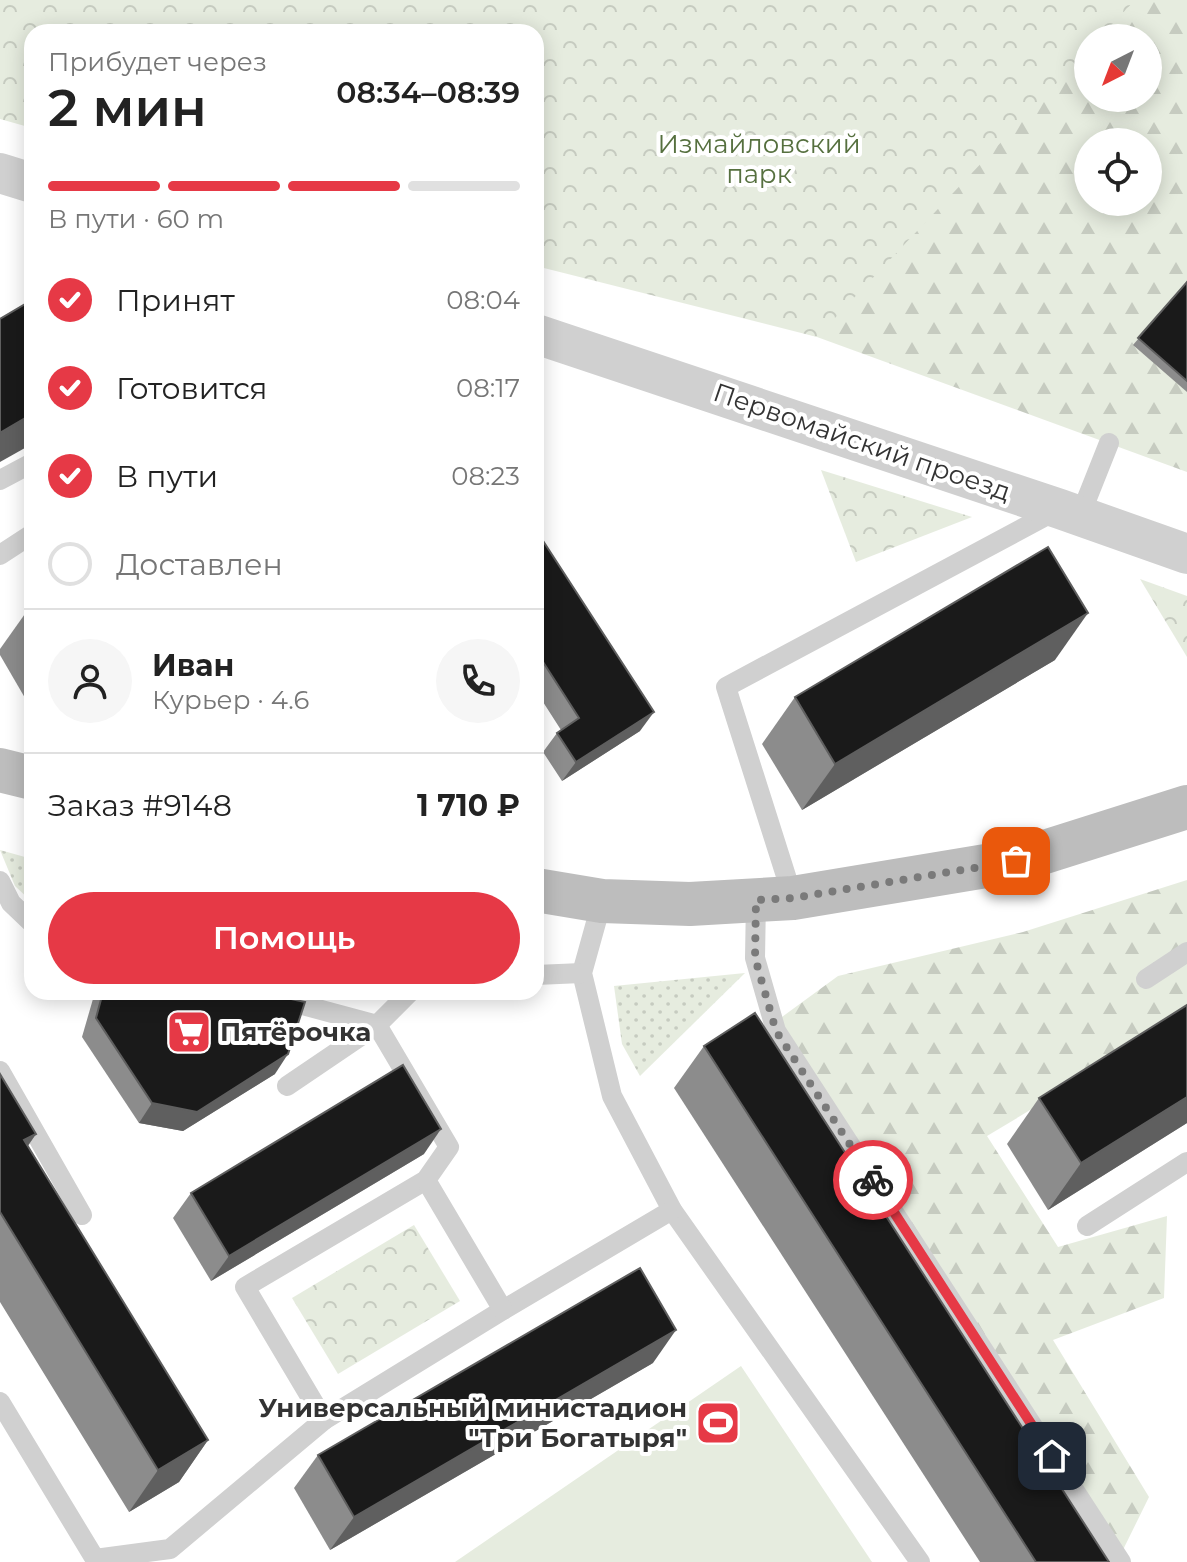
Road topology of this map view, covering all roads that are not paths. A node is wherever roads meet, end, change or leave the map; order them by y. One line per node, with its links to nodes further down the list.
1 (0, 173): 2 (street)
2 (24, 180)
3 (544, 337): 7 (street, Первомайский проезд)
4 (1109, 443): 7 (lane)
5 (24, 467): 6 (lane)
6 (0, 480)
7 (1070, 513): 9 (street, Первомайский проезд); 16 (lane)
8 (24, 539): 10 (lane)
9 (1187, 554)
10 (0, 555)
11 (0, 770): 12 (main road)
12 (24, 776)
13 (1187, 807): 16 (main road)
14 (0, 881): 18 (lane)
15 (544, 891): 17 (main road)
16 (774, 899): 17 (main road); 37 (lane)
17 (602, 901): 20 (lane)
18 (24, 915)
19 (1187, 952): 22 (lane)
20 (582, 973): 21 (lane); 30 (lane)
21 (544, 975)
22 (1146, 979)
23 (284, 1000): 25 (lane)
24 (402, 1000): 25 (lane)
25 (377, 1025): 27 (lane); 29 (lane)
26 (0, 1071): 31 (lane)
27 (287, 1086)
28 (1187, 1162): 32 (lane)
29 (426, 1180): 33 (lane); 35 (lane)
30 (672, 1210): 33 (lane); 36 (lane)
31 (82, 1215)
32 (1087, 1226)
33 (503, 1310): 35 (lane)
34 (0, 1402): 35 (lane)
35 (324, 1420)
36 (920, 1562)
37 (1121, 1562)

